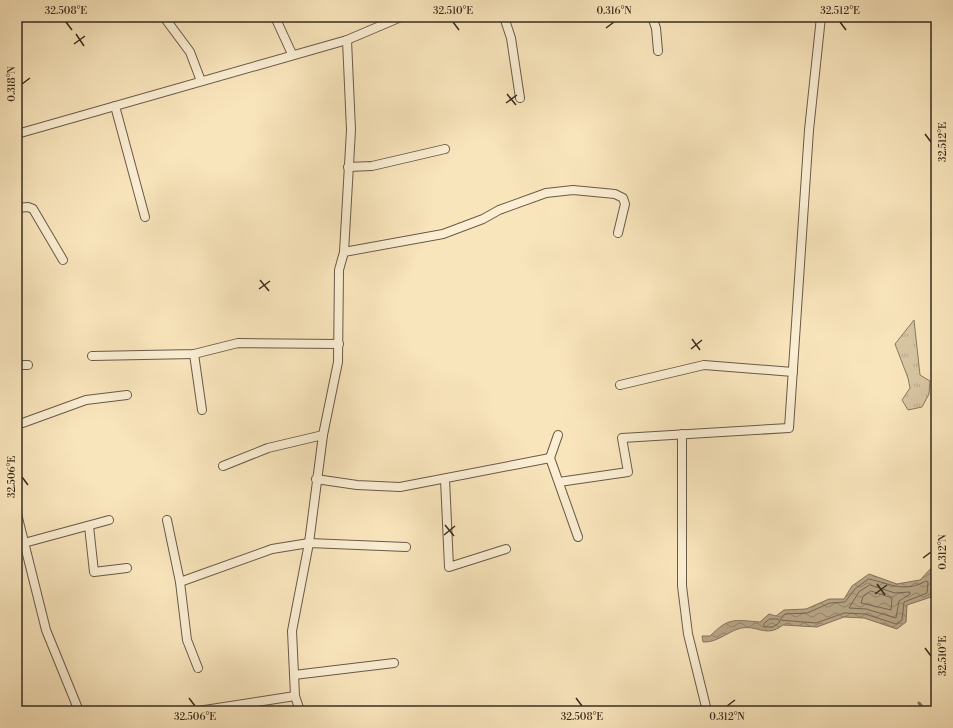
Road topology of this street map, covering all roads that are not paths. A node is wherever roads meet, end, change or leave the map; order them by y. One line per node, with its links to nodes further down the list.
1 (164, 17): 10 (street)
2 (275, 17): 9 (street)
3 (401, 17): 7 (street)
4 (504, 17): 11 (street)
5 (652, 17): 8 (street)
6 (821, 17): 26 (street)
7 (347, 40): 9 (street); 15 (street)
8 (658, 51)
9 (292, 54): 10 (street)
10 (201, 81): 12 (street)
11 (520, 98)
12 (115, 106): 13 (street); 17 (street)
13 (17, 133)
14 (445, 149): 15 (street)
15 (348, 167): 19 (street)
16 (17, 208): 20 (street)
17 (144, 217)
18 (618, 233): 19 (street)
19 (344, 252): 21 (street)
20 (63, 260)
21 (339, 344): 22 (street); 32 (street)
22 (194, 354): 23 (street); 29 (street)
23 (92, 356)
24 (17, 365): 25 (street)
25 (28, 365)
26 (793, 372): 27 (street); 31 (street)
27 (620, 385)
28 (127, 395): 30 (street)
29 (202, 410)
30 (17, 425)
31 (682, 434): 38 (street); 57 (street)
32 (323, 435): 35 (street); 36 (street)
33 (558, 435): 34 (street)
34 (550, 458): 37 (street); 38 (street)
35 (224, 466)
36 (316, 479): 37 (street); 45 (street)
37 (445, 479): 47 (street)
38 (559, 482): 43 (street)
39 (17, 514): 44 (street)
40 (109, 520): 42 (street)
41 (167, 520): 49 (street)
42 (89, 526): 44 (street); 48 (street)
43 (578, 537)
44 (24, 543): 54 (street)
45 (309, 543): 46 (street); 49 (street); 52 (street)
46 (406, 547)
47 (506, 549)
48 (127, 568)
49 (180, 582): 51 (street)
50 (394, 663): 52 (street)
51 (198, 668)
52 (294, 674): 53 (street)
53 (296, 696): 55 (street); 56 (street)
54 (79, 711)
55 (198, 711)
56 (300, 711)
57 (708, 711)

